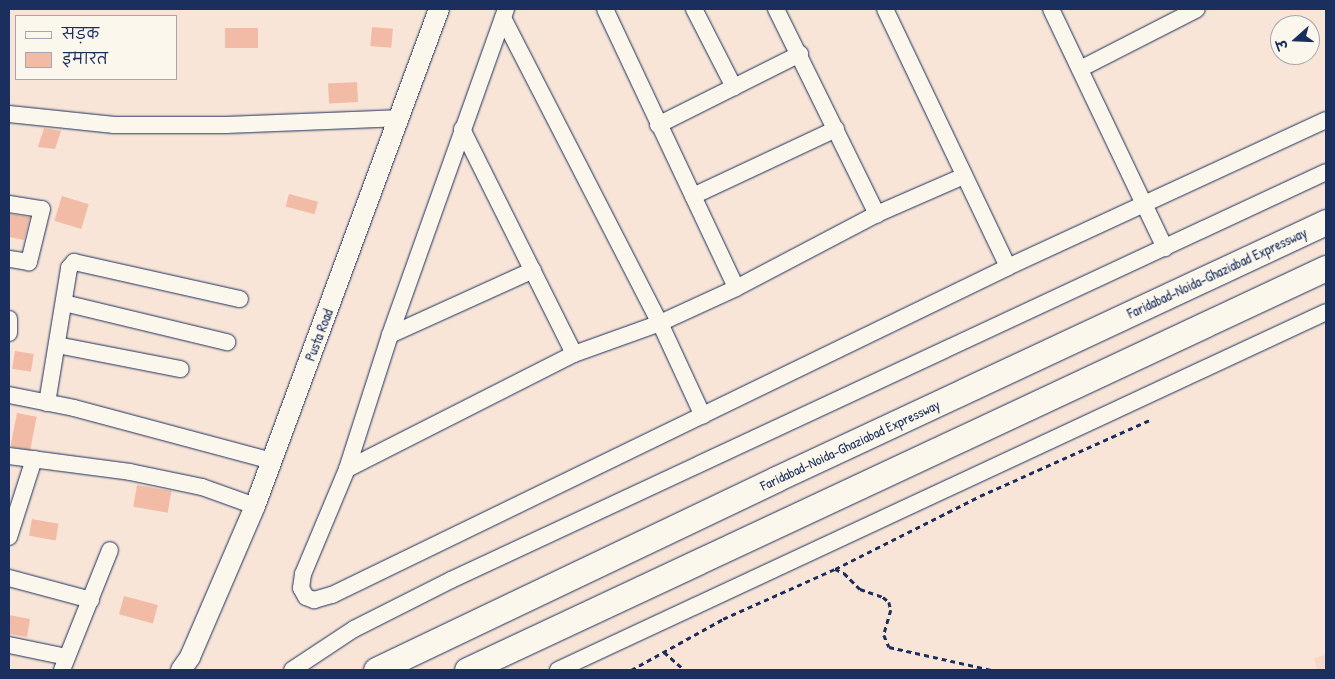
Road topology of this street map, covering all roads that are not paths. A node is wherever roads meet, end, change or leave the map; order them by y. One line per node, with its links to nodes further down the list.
1 (439, 9): 12 (street, Pusta Road)
2 (605, 9): 15 (street)
3 (694, 9): 11 (street)
4 (776, 9): 9 (street)
5 (886, 9): 19 (street)
6 (1051, 9): 10 (street)
7 (1197, 9): 10 (street)
8 (504, 14): 16 (street); 35 (street)
9 (800, 54): 11 (street); 17 (street)
10 (1080, 69): 22 (street)
11 (734, 87): 15 (street)
12 (397, 118): 13 (street); 47 (street, Pusta Road)
13 (10, 119)
14 (1326, 120): 22 (street)
15 (658, 125): 20 (street)
16 (462, 129): 29 (street); 37 (street)
17 (836, 129): 20 (street); 23 (street)
18 (1326, 172): 25 (street)
19 (964, 176): 23 (street); 27 (street)
20 (693, 196): 30 (street)
21 (9, 204): 26 (street)
22 (1144, 205): 25 (street); 27 (street)
23 (877, 214): 30 (street)
24 (1326, 222): 58 (main road, Faridabad-Noida-Ghaziabad Expressway)
25 (1165, 248): 57 (street)
26 (9, 259)
27 (1008, 267): 44 (street)
28 (1326, 268): 59 (main road)
29 (533, 270): 37 (street); 40 (street)
30 (736, 288): 35 (street)
31 (240, 300): 32 (street)
32 (64, 303): 38 (street); 39 (street)
33 (1326, 312): 60 (street)
34 (9, 319): 36 (street)
35 (660, 323): 40 (street); 44 (street)
36 (9, 334)
37 (390, 335): 48 (street)
38 (227, 342)
39 (57, 345): 41 (street); 43 (street)
40 (574, 354): 48 (street)
41 (181, 369)
42 (9, 394): 43 (street)
43 (48, 403): 47 (street)
44 (703, 416): 48 (street)
45 (9, 456): 46 (street)
46 (34, 459): 49 (street); 50 (street)
47 (272, 461): 49 (street, Pusta Road)
48 (347, 469)
49 (255, 506): 56 (street, Pusta Road)
50 (9, 537)
51 (110, 550): 53 (street)
52 (9, 578): 53 (street)
53 (91, 600): 55 (street)
54 (9, 644): 55 (street)
55 (65, 664)
56 (189, 666)
57 (292, 670)
58 (376, 670)
59 (467, 670)
60 (558, 670)

